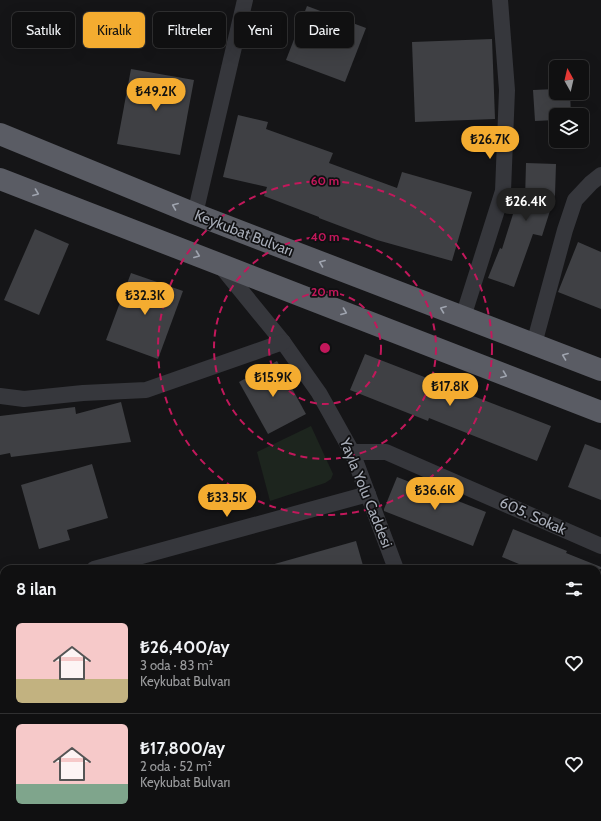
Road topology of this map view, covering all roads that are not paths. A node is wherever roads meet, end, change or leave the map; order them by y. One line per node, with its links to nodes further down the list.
1 (245, 0): 6 (street)
2 (500, 0): 8 (street)
3 (0, 134): 6 (highway, Keykubat Bulvarı, one-way to 3)
4 (601, 175): 10 (street)
5 (0, 179): 7 (highway, one-way to 7)
6 (195, 214): 8 (highway, Keykubat Bulvarı, one-way to 6)
7 (219, 263): 9 (street, Yayla Yolu Caddesi); 13 (highway, one-way to 13)
8 (463, 317): 10 (highway, Keykubat Bulvarı)
9 (283, 342): 12 (street); 14 (street, Yayla Yolu Caddesi)
10 (534, 344): 11 (highway, Keykubat Bulvarı, one-way to 10)
11 (601, 370)
12 (0, 396)
13 (601, 412)
14 (352, 452): 15 (street, Yayla Yolu Caddesi); 16 (street, 605. Sokak)
15 (368, 494): 17 (street); 18 (street, Yayla Yolu Caddesi)
16 (601, 546)
17 (109, 565)
18 (395, 565)

